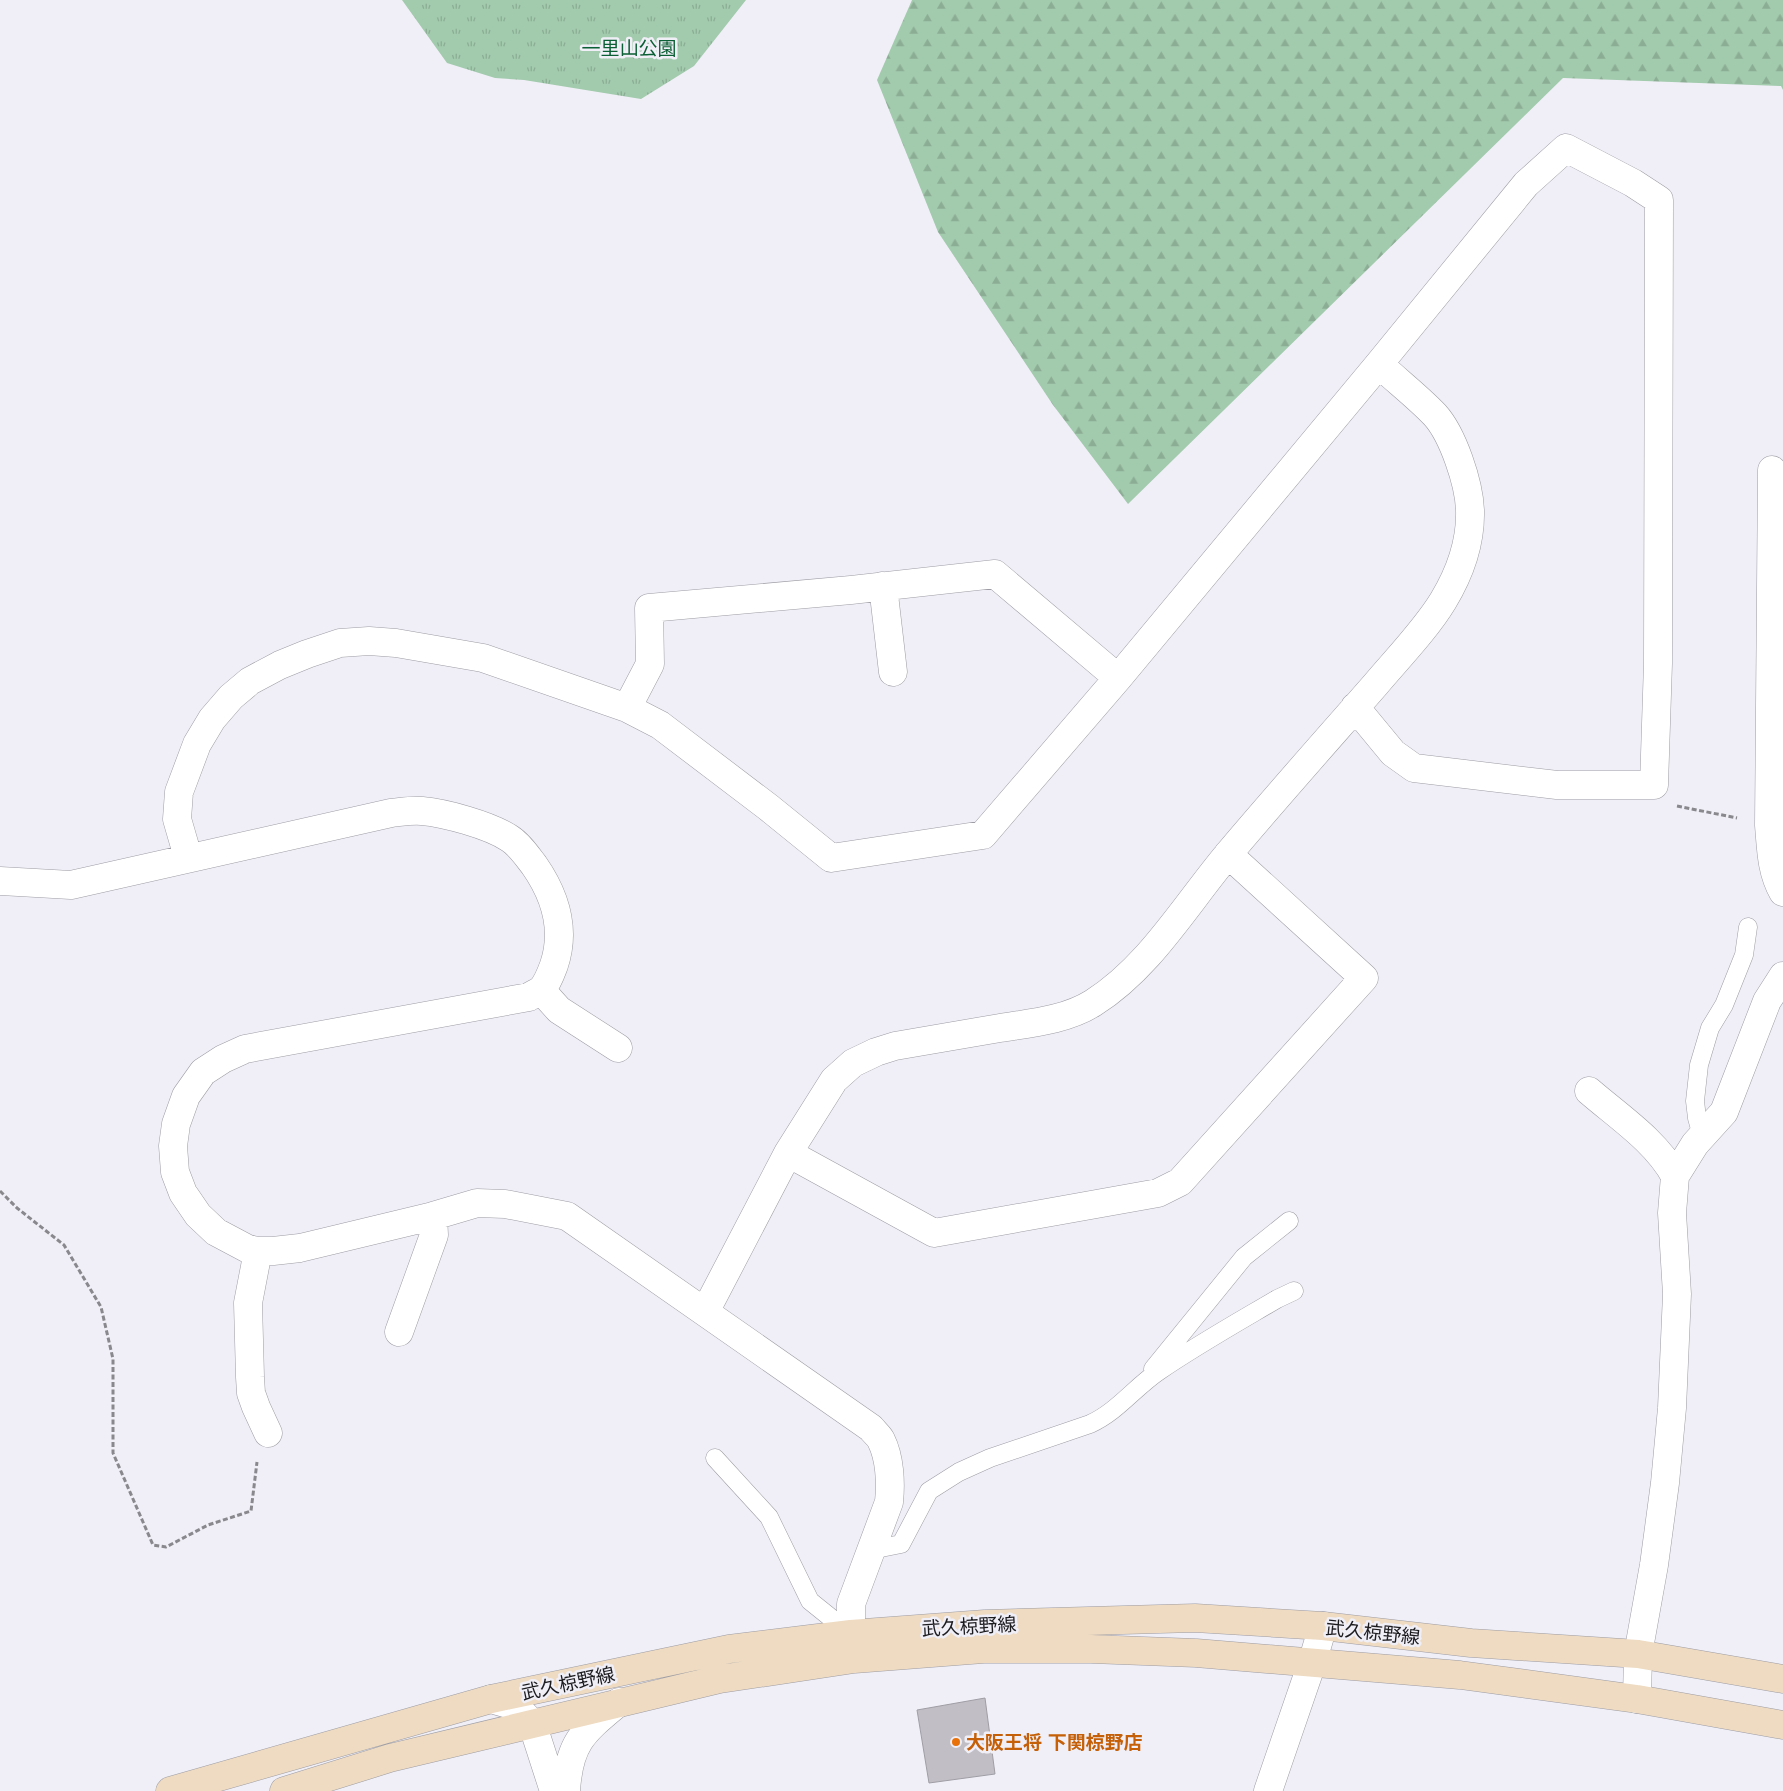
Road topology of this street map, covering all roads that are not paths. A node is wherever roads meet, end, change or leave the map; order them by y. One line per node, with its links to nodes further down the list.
1 (1379, 364): 5 (street); 6 (street); 6 (street)
2 (1772, 470): 11 (street)
3 (883, 586): 4 (street); 5 (street); 7 (street)
4 (893, 672)
5 (1118, 678): 7 (street)
6 (1355, 707): 8 (street)
7 (627, 708): 9 (street)
8 (1228, 854): 18 (street); 18 (street)
9 (188, 857): 10 (street); 14 (street)
10 (0, 881)
11 (1783, 892)
12 (1748, 927): 17 (lane)
13 (1783, 976): 17 (street)
14 (541, 990): 15 (street); 22 (street)
15 (618, 1048)
16 (1589, 1091): 19 (street)
17 (1702, 1136): 19 (street)
18 (788, 1153): 24 (street)
19 (1675, 1176): 32 (street)
20 (433, 1216): 22 (street); 24 (street); 25 (street)
21 (1288, 1221): 26 (lane)
22 (258, 1251): 27 (street)
23 (1294, 1291): 26 (lane)
24 (705, 1312): 29 (street)
25 (400, 1332)
26 (1140, 1386): 29 (lane)
27 (268, 1433)
28 (714, 1458): 31 (lane)
29 (871, 1550): 31 (street)
30 (1323, 1626): 31 (main road, 武久椋野線); 32 (main road, 武久椋野線); 33 (street)
31 (852, 1646): 33 (main road, 武久椋野線); 35 (main road, 武久椋野線); 37 (main road, 武久椋野線)
32 (1638, 1654): 34 (main road, 武久椋野線); 36 (street)
33 (1312, 1663): 36 (main road, 武久椋野線); 40 (street)
34 (1783, 1679)
35 (491, 1699): 38 (street); 41 (main road, 武久椋野線)
36 (1637, 1699): 39 (main road, 武久椋野線)
37 (619, 1702): 38 (main road, 武久椋野線); 44 (street)
38 (532, 1723): 42 (main road, 武久椋野線); 43 (street)
39 (1783, 1724)
40 (1269, 1788)
41 (170, 1791)
42 (284, 1791)
43 (554, 1791)
44 (566, 1791)

